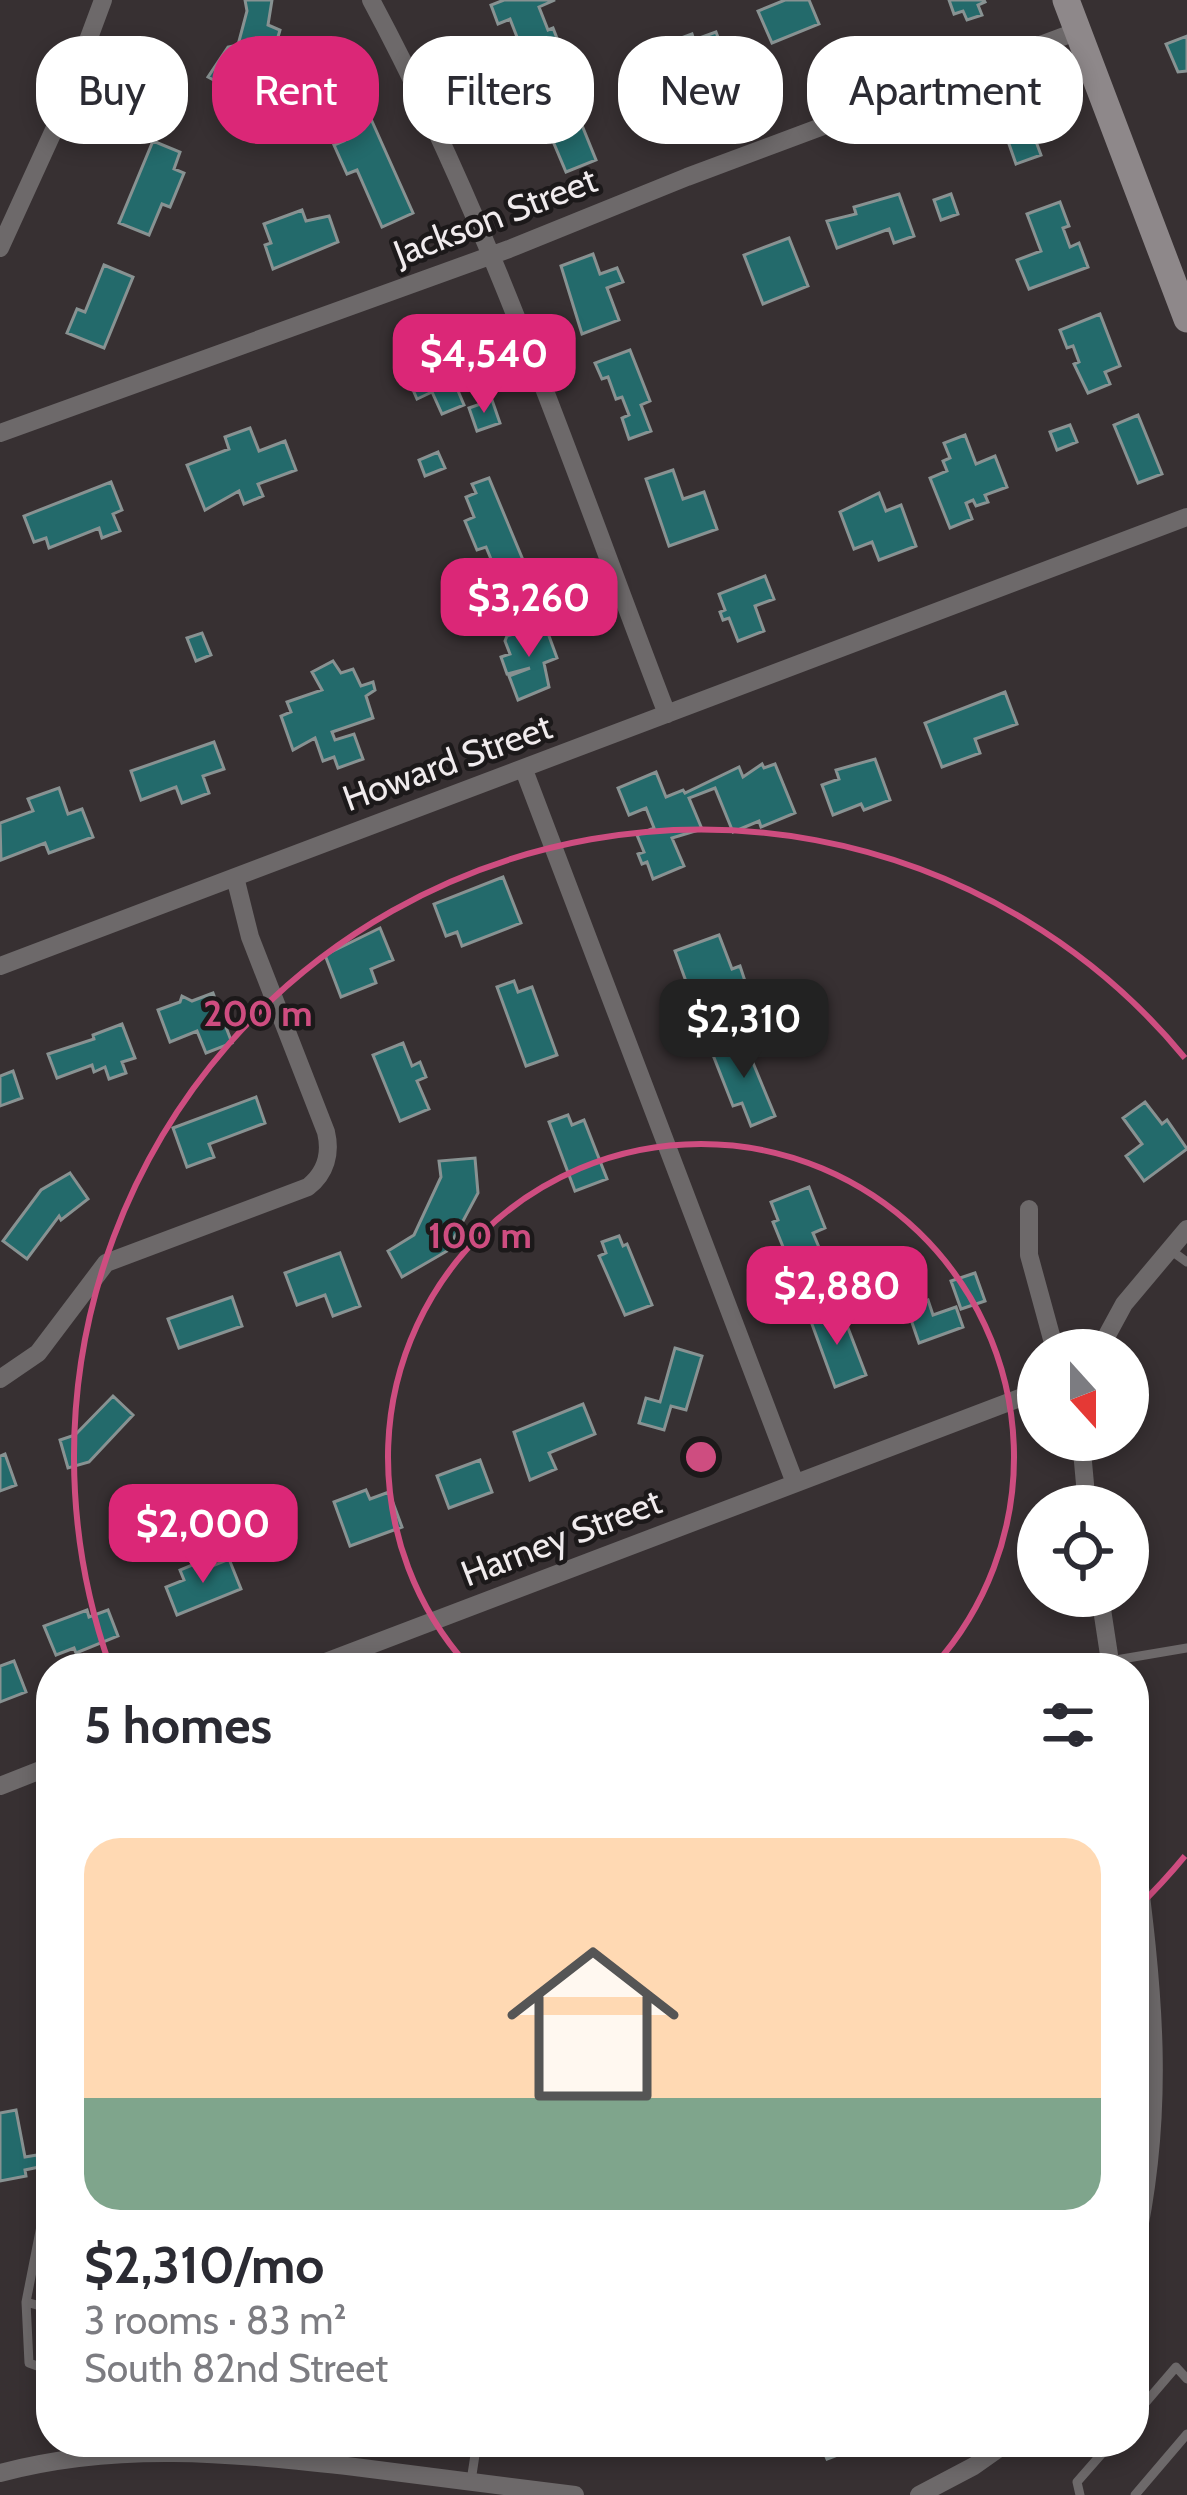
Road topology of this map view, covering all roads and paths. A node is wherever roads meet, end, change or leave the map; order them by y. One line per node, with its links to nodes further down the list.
1 (103, 0): 5 (street)
2 (371, 0): 6 (street)
3 (1066, 0): 4 (main road)
4 (1078, 31): 6 (street, Jackson Street); 7 (main road)
5 (0, 248)
6 (489, 254): 8 (street, Jackson Street); 10 (street)
7 (1187, 319)
8 (0, 433)
9 (1187, 517): 10 (street, Howard Street)
10 (667, 715): 11 (street, Howard Street)
11 (524, 770): 12 (street, Howard Street); 22 (street)
12 (235, 877): 13 (street, Howard Street); 20 (street)
13 (0, 966)
14 (1029, 1209): 18 (street)
15 (1187, 1229): 16 (street)
16 (1169, 1249): 17 (lane); 19 (street)
17 (1187, 1262)
18 (1049, 1329)
19 (1110, 1329)
20 (0, 1379)
21 (1017, 1399): 22 (street, Harney Street)
22 (796, 1483): 25 (street, Harney Street)
23 (1103, 1617): 26 (street)
24 (1187, 1648): 27 (lane)
25 (349, 1653)
26 (1108, 1653)
27 (1149, 1656)
28 (36, 1772): 29 (street)
29 (0, 1786)
30 (1149, 1960): 31 (street)
31 (1149, 2170)
32 (36, 2251): 33 (lane)
33 (26, 2302): 34 (lane); 35 (lane)
34 (36, 2305)
35 (36, 2366)
36 (1187, 2378): 37 (lane)
37 (1149, 2398)
38 (1187, 2434): 49 (lane)
39 (68, 2457): 44 (street)
40 (334, 2457): 45 (street)
41 (475, 2457): 45 (lane)
42 (987, 2457): 47 (street)
43 (1099, 2457): 48 (lane)
44 (0, 2473)
45 (471, 2481): 46 (street)
46 (575, 2495)
47 (919, 2495)
48 (1080, 2495)
49 (1135, 2495)

